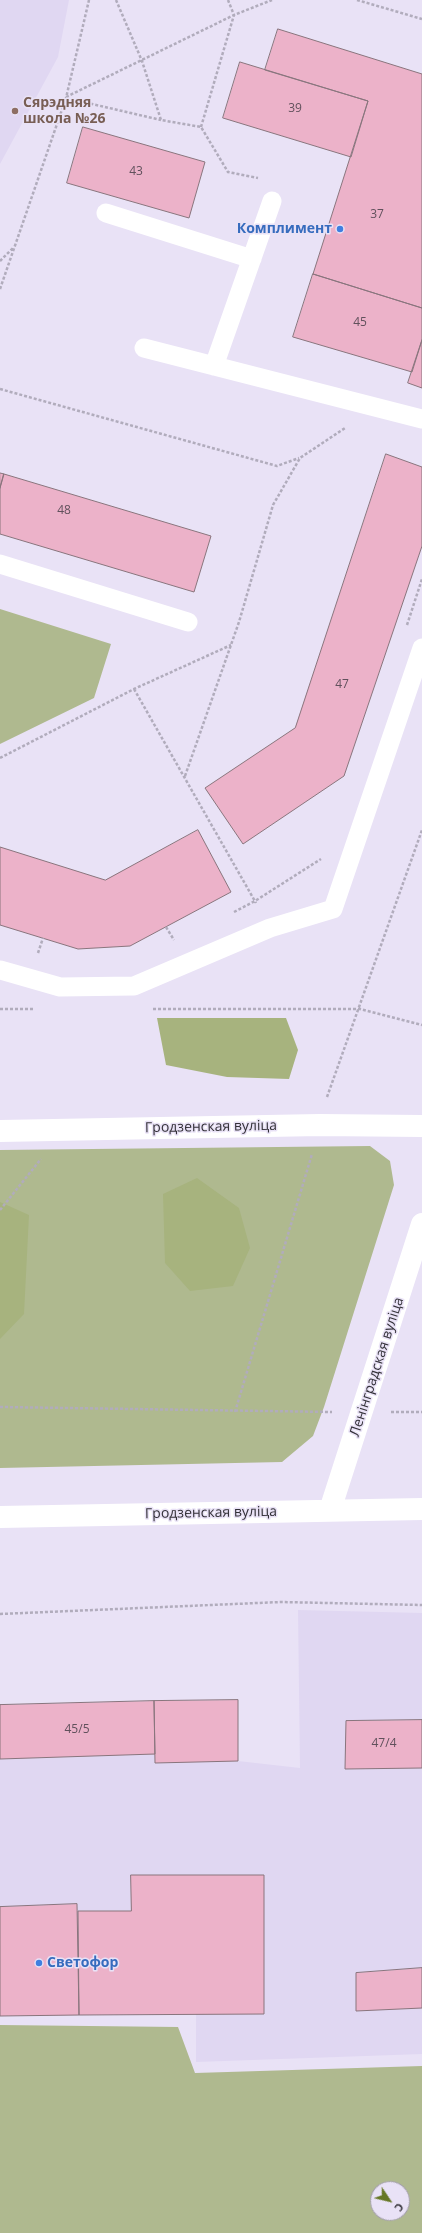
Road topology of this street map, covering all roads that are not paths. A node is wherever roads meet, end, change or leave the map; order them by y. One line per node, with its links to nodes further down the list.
1 (272, 201): 3 (lane)
2 (106, 213): 3 (lane)
3 (252, 259): 5 (lane)
4 (144, 348): 5 (lane)
5 (214, 366): 6 (lane)
6 (422, 419)
7 (0, 564): 8 (lane)
8 (188, 622)
9 (422, 648): 10 (lane)
10 (0, 970)
11 (422, 1126): 12 (main road, Гродзенская вуліца)
12 (0, 1131)
13 (422, 1224): 15 (main road, Ленінградская вуліца)
14 (422, 1509): 15 (main road, Гродзенская вуліца)
15 (330, 1510): 16 (main road, Гродзенская вуліца)
16 (0, 1517)

